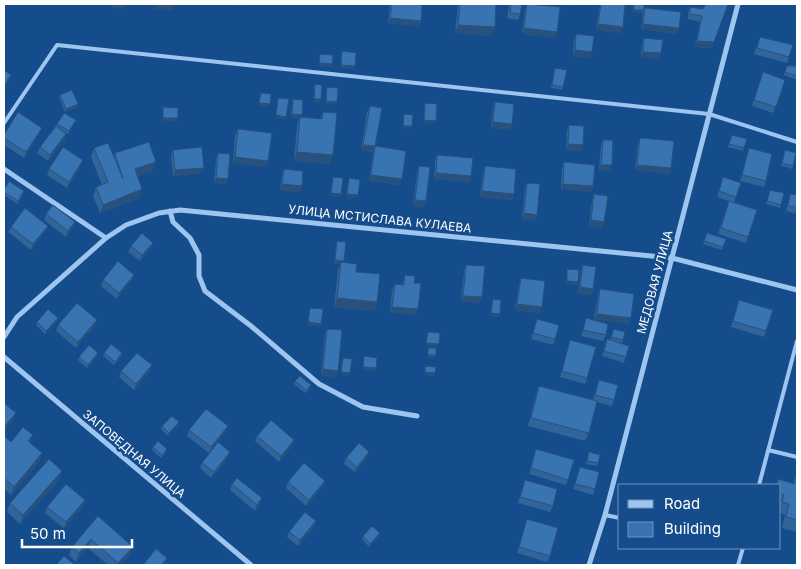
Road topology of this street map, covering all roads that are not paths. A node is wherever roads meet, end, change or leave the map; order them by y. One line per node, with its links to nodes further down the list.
1 (738, 4): 2 (street, МЕДОВАЯ УЛИЦА)
2 (709, 114): 3 (lane); 4 (lane); 8 (street, МЕДОВАЯ УЛИЦА)
3 (4, 123)
4 (797, 142)
5 (4, 169): 7 (street)
6 (170, 211): 7 (street, УЛИЦА МСТИСЛАВА КУЛАЕВА); 8 (street, УЛИЦА МСТИСЛАВА КУЛАЕВА); 13 (street)
7 (106, 238): 10 (street, УЛИЦА МСТИСЛАВА КУЛАЕВА)
8 (672, 258): 9 (street, УЛИЦА МСТИСЛАВА КУЛАЕВА); 17 (street, МЕДОВАЯ УЛИЦА)
9 (797, 290)
10 (4, 337)
11 (797, 341): 14 (lane)
12 (4, 357): 20 (street, ЗАПОВЕДНАЯ УЛИЦА)
13 (417, 416)
14 (768, 450): 15 (lane); 16 (lane)
15 (797, 457)
16 (759, 484)
17 (605, 515): 18 (lane); 21 (street, МЕДОВАЯ УЛИЦА)
18 (618, 518)
19 (742, 549): 22 (lane)
20 (251, 565)
21 (589, 565)
22 (738, 565)

